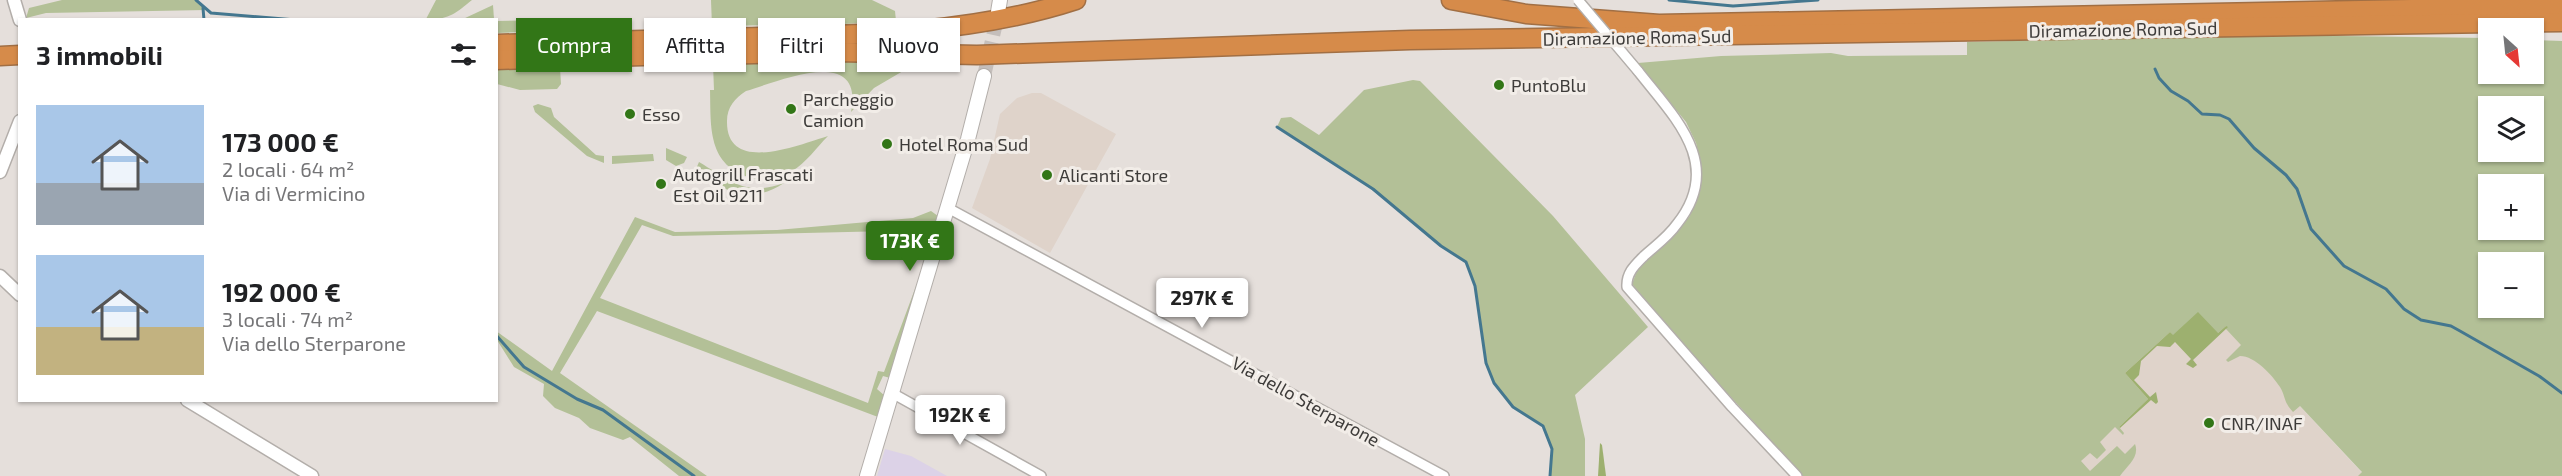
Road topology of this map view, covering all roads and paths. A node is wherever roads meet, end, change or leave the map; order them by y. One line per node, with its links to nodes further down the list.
1 (15, 0): 6 (street)
2 (1076, 0): 7 (highway, Diramazione Roma Sud)
3 (1451, 0): 5 (highway, Diramazione Roma Sud)
4 (1578, 0): 25 (street, bridge)
5 (2561, 10): 7 (highway, Diramazione Roma Sud)
6 (20, 18)
7 (2357, 25): 8 (highway)
8 (2478, 31)
9 (2544, 33): 10 (highway)
10 (2562, 34)
11 (498, 44): 12 (highway)
12 (498, 60)
13 (984, 76): 16 (main road)
14 (18, 126): 15 (street)
15 (0, 172)
16 (946, 207): 19 (main road); 24 (street, Via dello Sterparone)
17 (0, 276): 18 (street)
18 (18, 292)
19 (892, 393): 22 (main road); 23 (street)
20 (190, 402): 21 (street)
21 (312, 476)
22 (867, 476)
23 (1041, 476)
24 (1444, 476)
25 (1797, 476)

